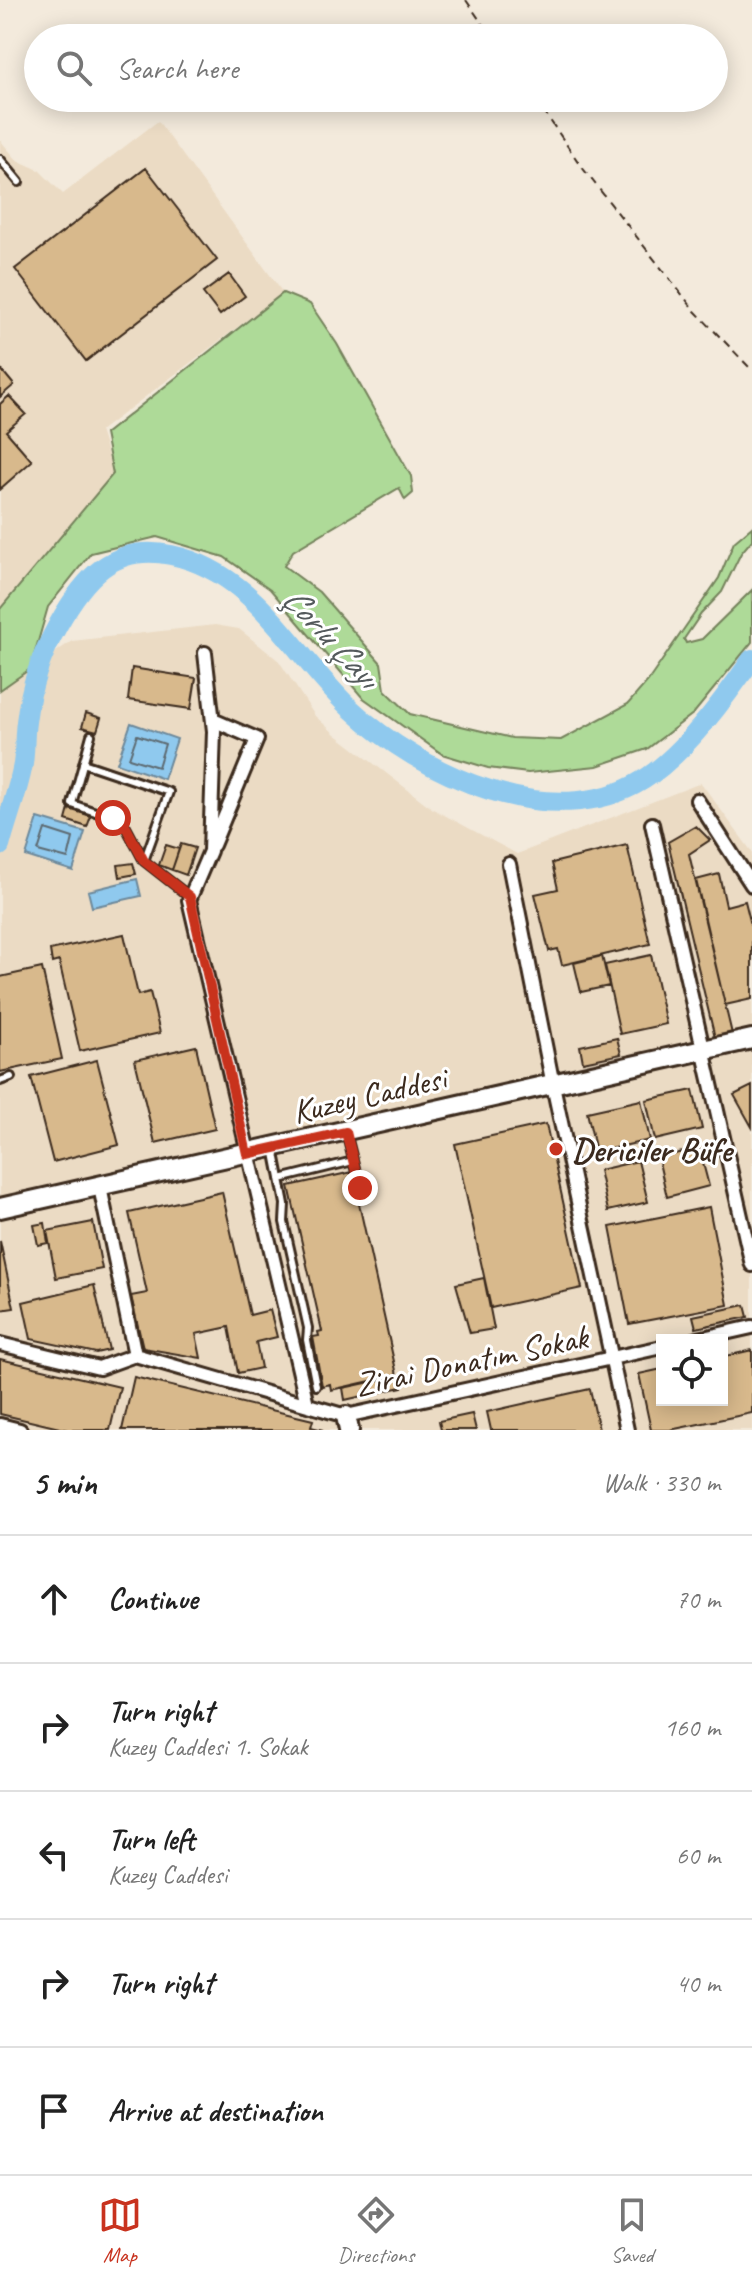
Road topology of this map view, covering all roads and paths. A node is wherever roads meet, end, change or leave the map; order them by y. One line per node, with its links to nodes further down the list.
1 (466, 0): 2 (path)
2 (482, 24)
3 (544, 112): 6 (path)
4 (0, 159): 5 (lane)
5 (19, 182)
6 (752, 370)
7 (205, 653): 8 (street)
8 (213, 720): 13 (street); 13 (street)
9 (91, 735): 10 (lane)
10 (83, 763): 14 (lane); 14 (lane)
11 (697, 800): 16 (street)
12 (652, 824): 19 (street)
13 (210, 851): 17 (street)
14 (144, 861): 17 (lane)
15 (509, 864): 22 (street)
16 (752, 885)
17 (190, 897): 25 (street)
18 (752, 1039): 19 (street, Kuzey Caddesi)
19 (703, 1051): 22 (street, Kuzey Caddesi); 31 (street)
20 (11, 1077): 21 (lane)
21 (0, 1081)
22 (553, 1085): 23 (street, Kuzey Caddesi); 37 (street)
23 (346, 1132): 24 (street, Kuzey Caddesi); 26 (lane)
24 (274, 1148): 25 (street, Kuzey Caddesi); 27 (lane)
25 (247, 1154): 28 (street, Kuzey Caddesi); 39 (street)
26 (353, 1161): 27 (lane); 29 (lane)
27 (280, 1179): 38 (lane)
28 (100, 1187): 30 (street, Kuzey Caddesi); 36 (street)
29 (360, 1188)
30 (0, 1208)
31 (752, 1265)
32 (752, 1327): 33 (street)
33 (721, 1334)
34 (0, 1344): 36 (street)
35 (656, 1348): 37 (street, Zirai Donatım Sokak)
36 (135, 1355): 39 (street, Zirai Donatım Sokak)
37 (611, 1359): 40 (street, Zirai Donatım Sokak); 43 (street)
38 (316, 1386)
39 (307, 1404): 40 (street, Zirai Donatım Sokak)
40 (348, 1423)
41 (0, 1425): 42 (street)
42 (20, 1430)
43 (627, 1430)

